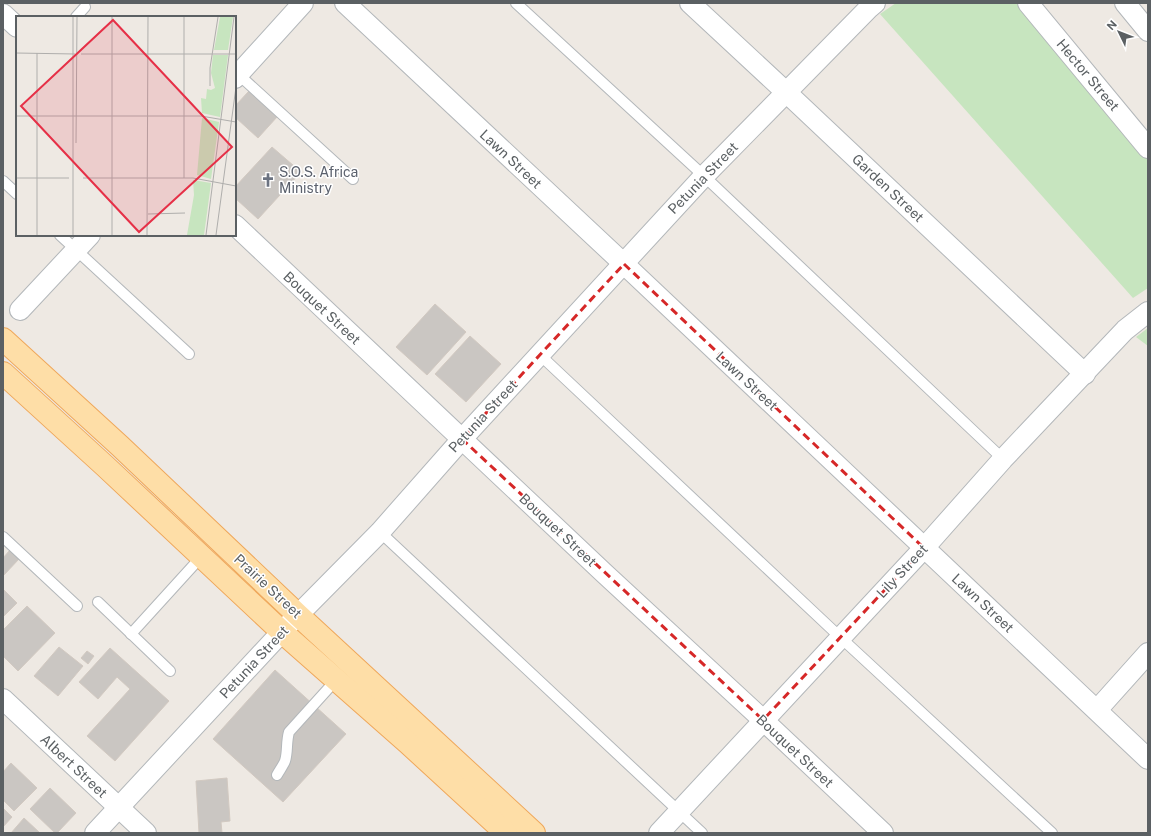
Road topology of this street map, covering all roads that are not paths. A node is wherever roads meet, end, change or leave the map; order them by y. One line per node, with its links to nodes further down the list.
1 (304, 3): 13 (street)
2 (345, 3): 24 (street, Lawn Street)
3 (516, 3): 16 (lane)
4 (690, 3): 14 (street, Garden Street)
5 (875, 3): 14 (street, Petunia Street)
6 (1028, 3): 15 (street, Hector Street)
7 (1125, 3): 12 (street)
8 (85, 7): 10 (lane)
9 (3, 14): 11 (street)
10 (77, 16)
11 (16, 26)
12 (1148, 31)
13 (237, 76): 17 (lane)
14 (787, 92): 16 (street, Petunia Street); 31 (street, Garden Street)
15 (1148, 148)
16 (704, 176): 24 (street, Petunia Street); 33 (lane)
17 (353, 179)
18 (3, 181): 19 (lane)
19 (16, 193)
20 (236, 227): 32 (street, Bouquet Street)
21 (61, 236): 23 (lane)
22 (89, 236): 23 (street)
23 (76, 250): 25 (street); 28 (lane)
24 (624, 264): 29 (street, Petunia Street); 36 (street, Lawn Street)
25 (20, 310)
26 (1148, 312): 31 (street, Lily Street)
27 (3, 339): 40 (main road, Prairie Street)
28 (189, 354)
29 (540, 355): 32 (street, Petunia Street); 43 (lane)
30 (3, 373): 37 (main road, Prairie Street)
31 (1085, 374): 33 (street, Lily Street)
32 (462, 439): 34 (street, Petunia Street); 49 (street, Bouquet Street)
33 (1003, 459): 36 (street, Lily Street)
34 (380, 532): 40 (street, Petunia Street); 53 (lane)
35 (3, 537): 39 (lane)
36 (924, 548): 43 (street, Lily Street); 48 (street, Lawn Street)
37 (201, 556): 41 (main road, Prairie Street); 42 (lane)
38 (98, 602): 42 (lane)
39 (77, 606)
40 (298, 615): 41 (street, Petunia Street); 57 (main road, Prairie Street)
41 (282, 632): 46 (main road, Prairie Street); 52 (street, Petunia Street)
42 (131, 634): 45 (lane)
43 (840, 637): 49 (street, Lily Street); 61 (lane)
44 (1148, 653): 48 (street)
45 (170, 671)
46 (336, 680): 51 (lane); 56 (main road, Prairie Street)
47 (3, 699): 52 (street, Albert Street)
48 (1097, 710): 50 (street, Lawn Street)
49 (763, 720): 53 (street, Lily Street); 60 (street, Bouquet Street)
50 (1148, 759)
51 (277, 775)
52 (118, 808): 54 (street, Petunia Street); 55 (street, Albert Street)
53 (678, 811): 58 (street, Lily Street); 59 (lane)
54 (95, 833)
55 (146, 833)
56 (506, 833)
57 (534, 833)
58 (659, 833)
59 (702, 833)
60 (882, 833)
61 (1052, 833)

